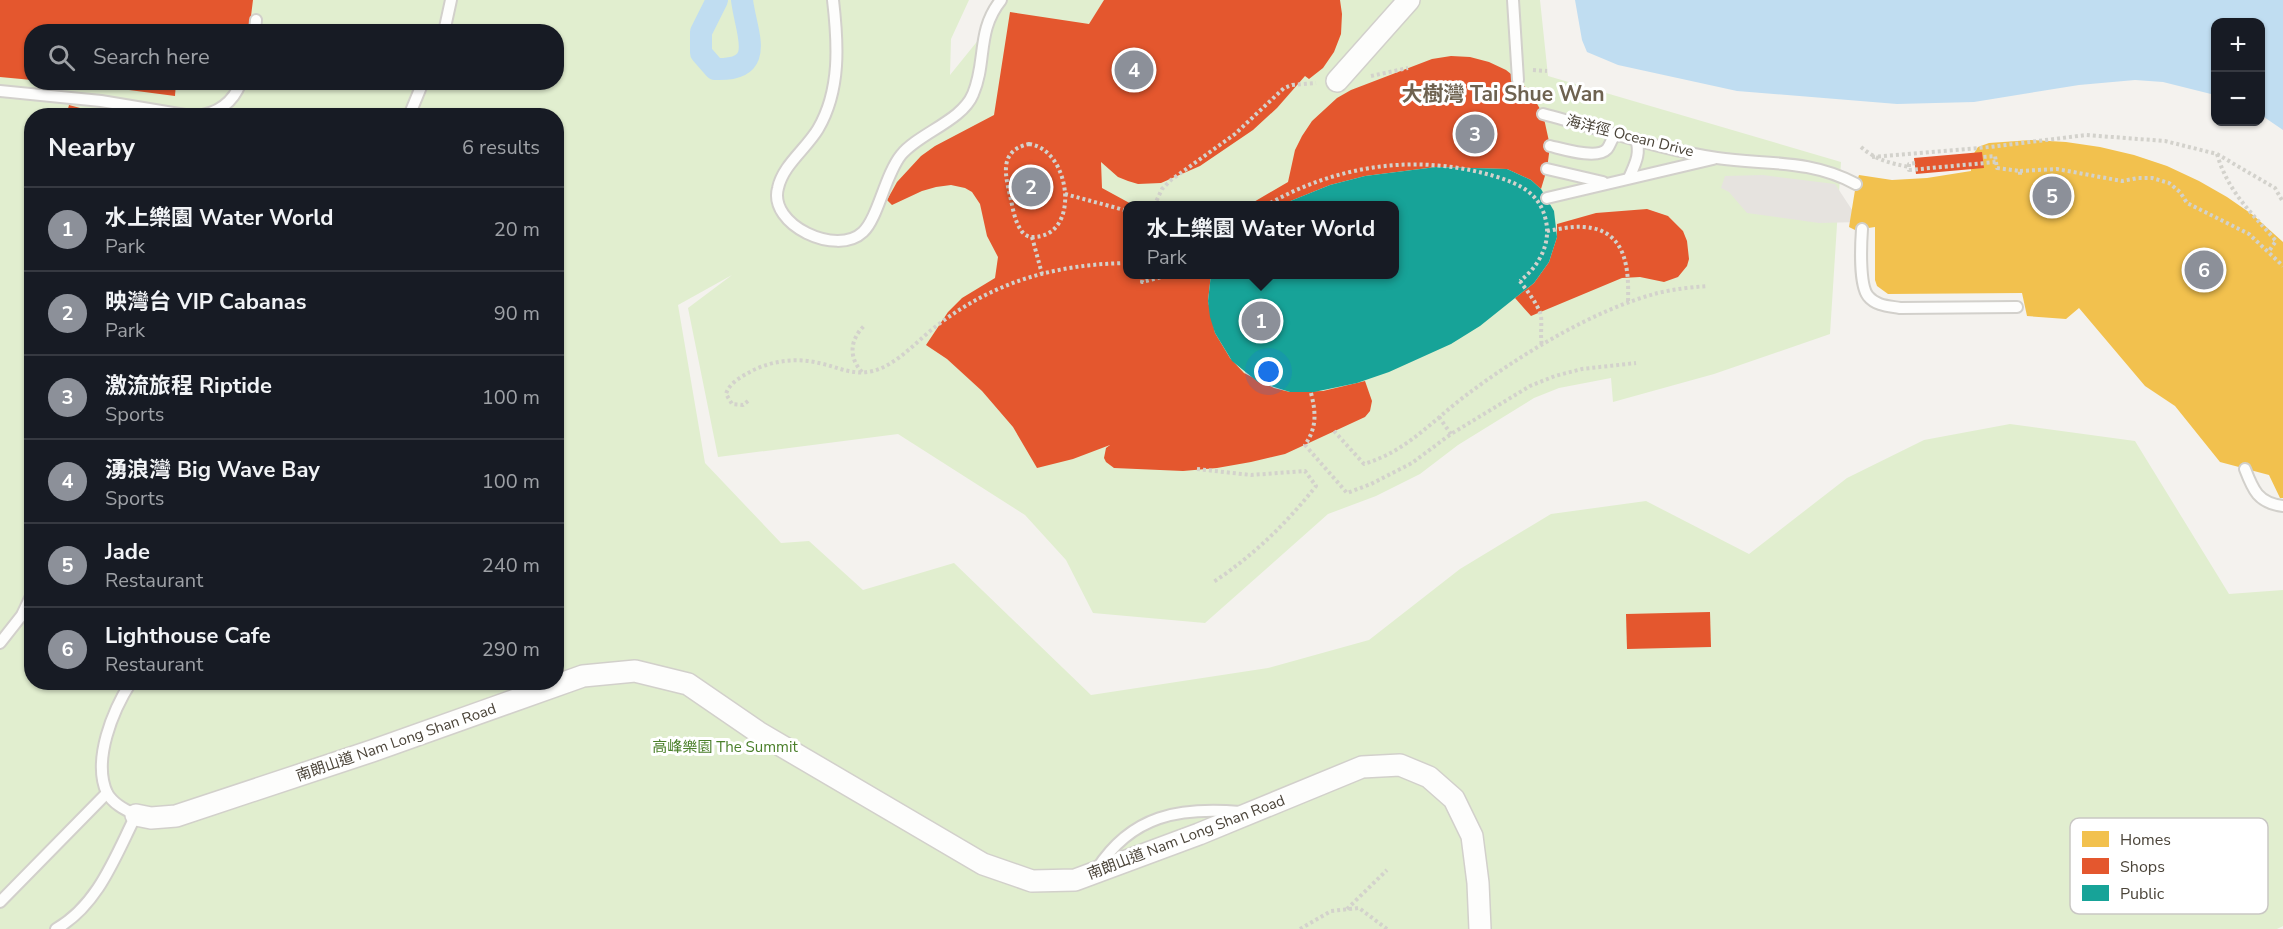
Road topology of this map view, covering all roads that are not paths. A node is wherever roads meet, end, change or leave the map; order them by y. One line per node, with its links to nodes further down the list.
1 (452, 0): 8 (lane)
2 (834, 0): 3 (lane)
3 (1001, 0)
4 (1409, 0): 10 (street)
5 (1513, 0): 9 (lane)
6 (256, 20): 7 (lane)
7 (256, 24)
8 (446, 24)
9 (1518, 80)
10 (1337, 81)
11 (238, 90): 15 (lane)
12 (420, 90): 16 (lane)
13 (0, 91): 14 (lane)
14 (144, 108)
15 (222, 108)
16 (412, 108)
17 (1543, 114): 18 (lane, 海洋徑 Ocean Drive)
18 (1619, 134): 19 (lane, 海洋徑 Ocean Drive); 20 (lane)
19 (1636, 139): 21 (lane, 海洋徑 Ocean Drive); 23 (lane)
20 (1550, 146)
21 (1717, 158): 23 (lane, 海洋徑 Ocean Drive); 25 (lane, 海洋徑 Ocean Drive)
22 (1547, 169): 24 (lane)
23 (1629, 178): 24 (lane, 海洋徑 Ocean Drive)
24 (1606, 182): 26 (lane, 海洋徑 Ocean Drive)
25 (1856, 184)
26 (1547, 198)
27 (1863, 229): 28 (lane)
28 (2017, 307)
29 (2245, 469): 30 (lane)
30 (2283, 506)
31 (24, 611): 32 (lane)
32 (0, 644)
33 (564, 683): 39 (street, 南朗山道 Nam Long Shan Road)
34 (127, 690): 36 (lane)
35 (544, 690): 38 (street, 南朗山道 Nam Long Shan Road)
36 (108, 793): 38 (lane); 40 (lane)
37 (1251, 813): 39 (street, 南朗山道 Nam Long Shan Road); 39 (lane); 42 (street, 南朗山道 Nam Long Shan Road)
38 (136, 815): 41 (lane)
39 (1095, 872)
40 (0, 902)
41 (56, 929)
42 (1480, 929)

